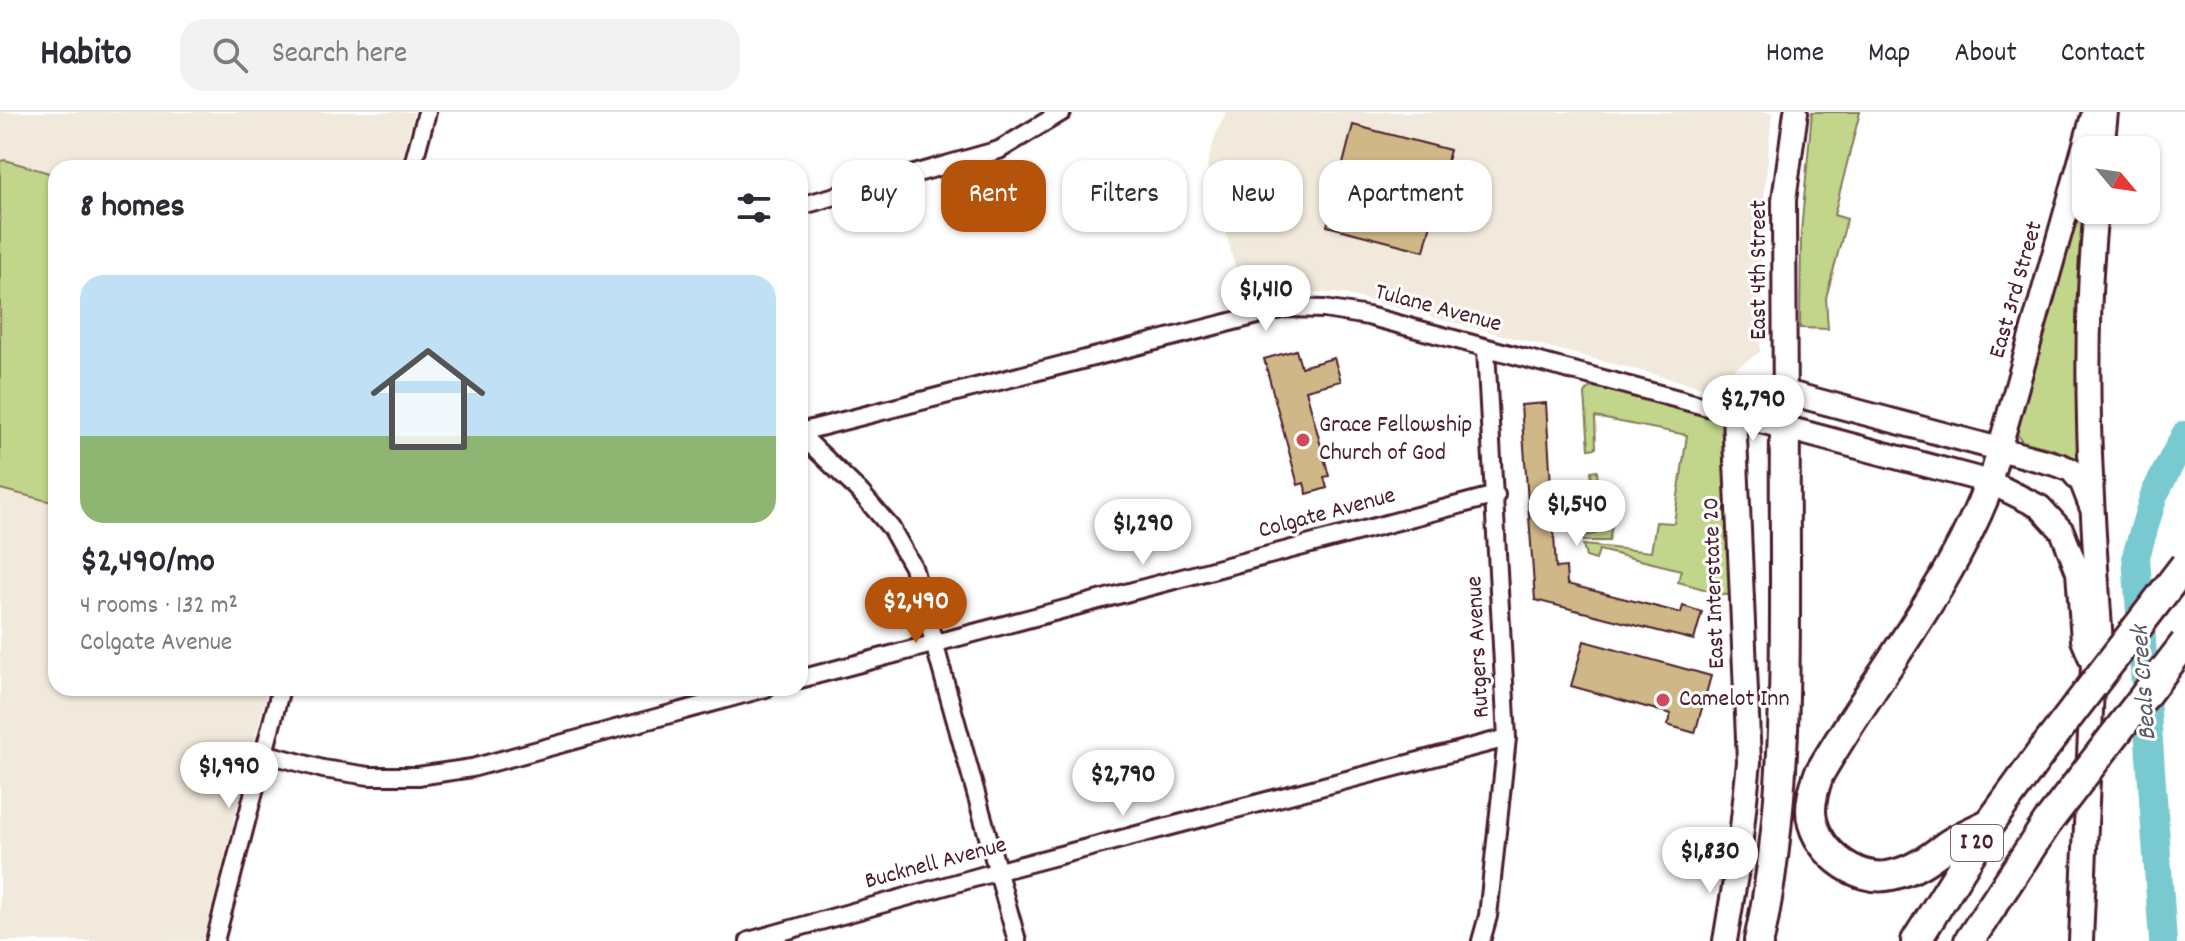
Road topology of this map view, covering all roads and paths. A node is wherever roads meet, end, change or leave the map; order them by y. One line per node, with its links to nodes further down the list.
1 (427, 112): 7 (street)
2 (1062, 112): 8 (street)
3 (1796, 112): 11 (main road, East 4th Street)
4 (2094, 112): 16 (main road, East 3rd Street)
5 (2106, 112): 6 (main road)
6 (2103, 136)
7 (414, 160)
8 (808, 204)
9 (2094, 224): 19 (main road)
10 (1486, 349): 12 (street, Tulane Avenue); 14 (street, Tulane Avenue); 18 (street, Rutgers Avenue)
11 (1785, 392): 12 (main road); 13 (main road, East 4th Street); 16 (main road)
12 (1734, 414): 13 (main road, Tulane Avenue); 35 (main road, East Interstate 20)
13 (1785, 428): 17 (main road, Tulane Avenue); 36 (highway)
14 (808, 431)
15 (808, 441): 21 (street)
16 (2000, 447): 17 (main road, East 3rd Street); 19 (main road)
17 (1990, 482): 23 (main road, Tulane Avenue); 29 (highway)
18 (1496, 495): 21 (street, Colgate Avenue); 27 (street, Rutgers Avenue)
19 (2092, 509): 23 (main road)
20 (2185, 565): 29 (highway, I 20, bridge)
21 (936, 641): 24 (street, Colgate Avenue); 30 (street)
22 (2185, 643): 38 (highway, I 20, bridge)
23 (2093, 664): 39 (main road)
24 (808, 677)
25 (279, 696): 28 (street)
26 (737, 696): 28 (street)
27 (1507, 738): 30 (street, Bucknell Avenue); 34 (street, Rutgers Avenue)
28 (264, 753): 31 (street)
29 (1990, 823): 37 (highway, I 20)
30 (999, 871): 32 (street, Bucknell Avenue); 33 (street)
31 (215, 941)
32 (749, 941)
33 (1017, 941)
34 (1481, 941)
35 (1725, 941)
36 (1759, 941)
37 (1916, 941)
38 (1969, 941)
39 (2081, 941)

